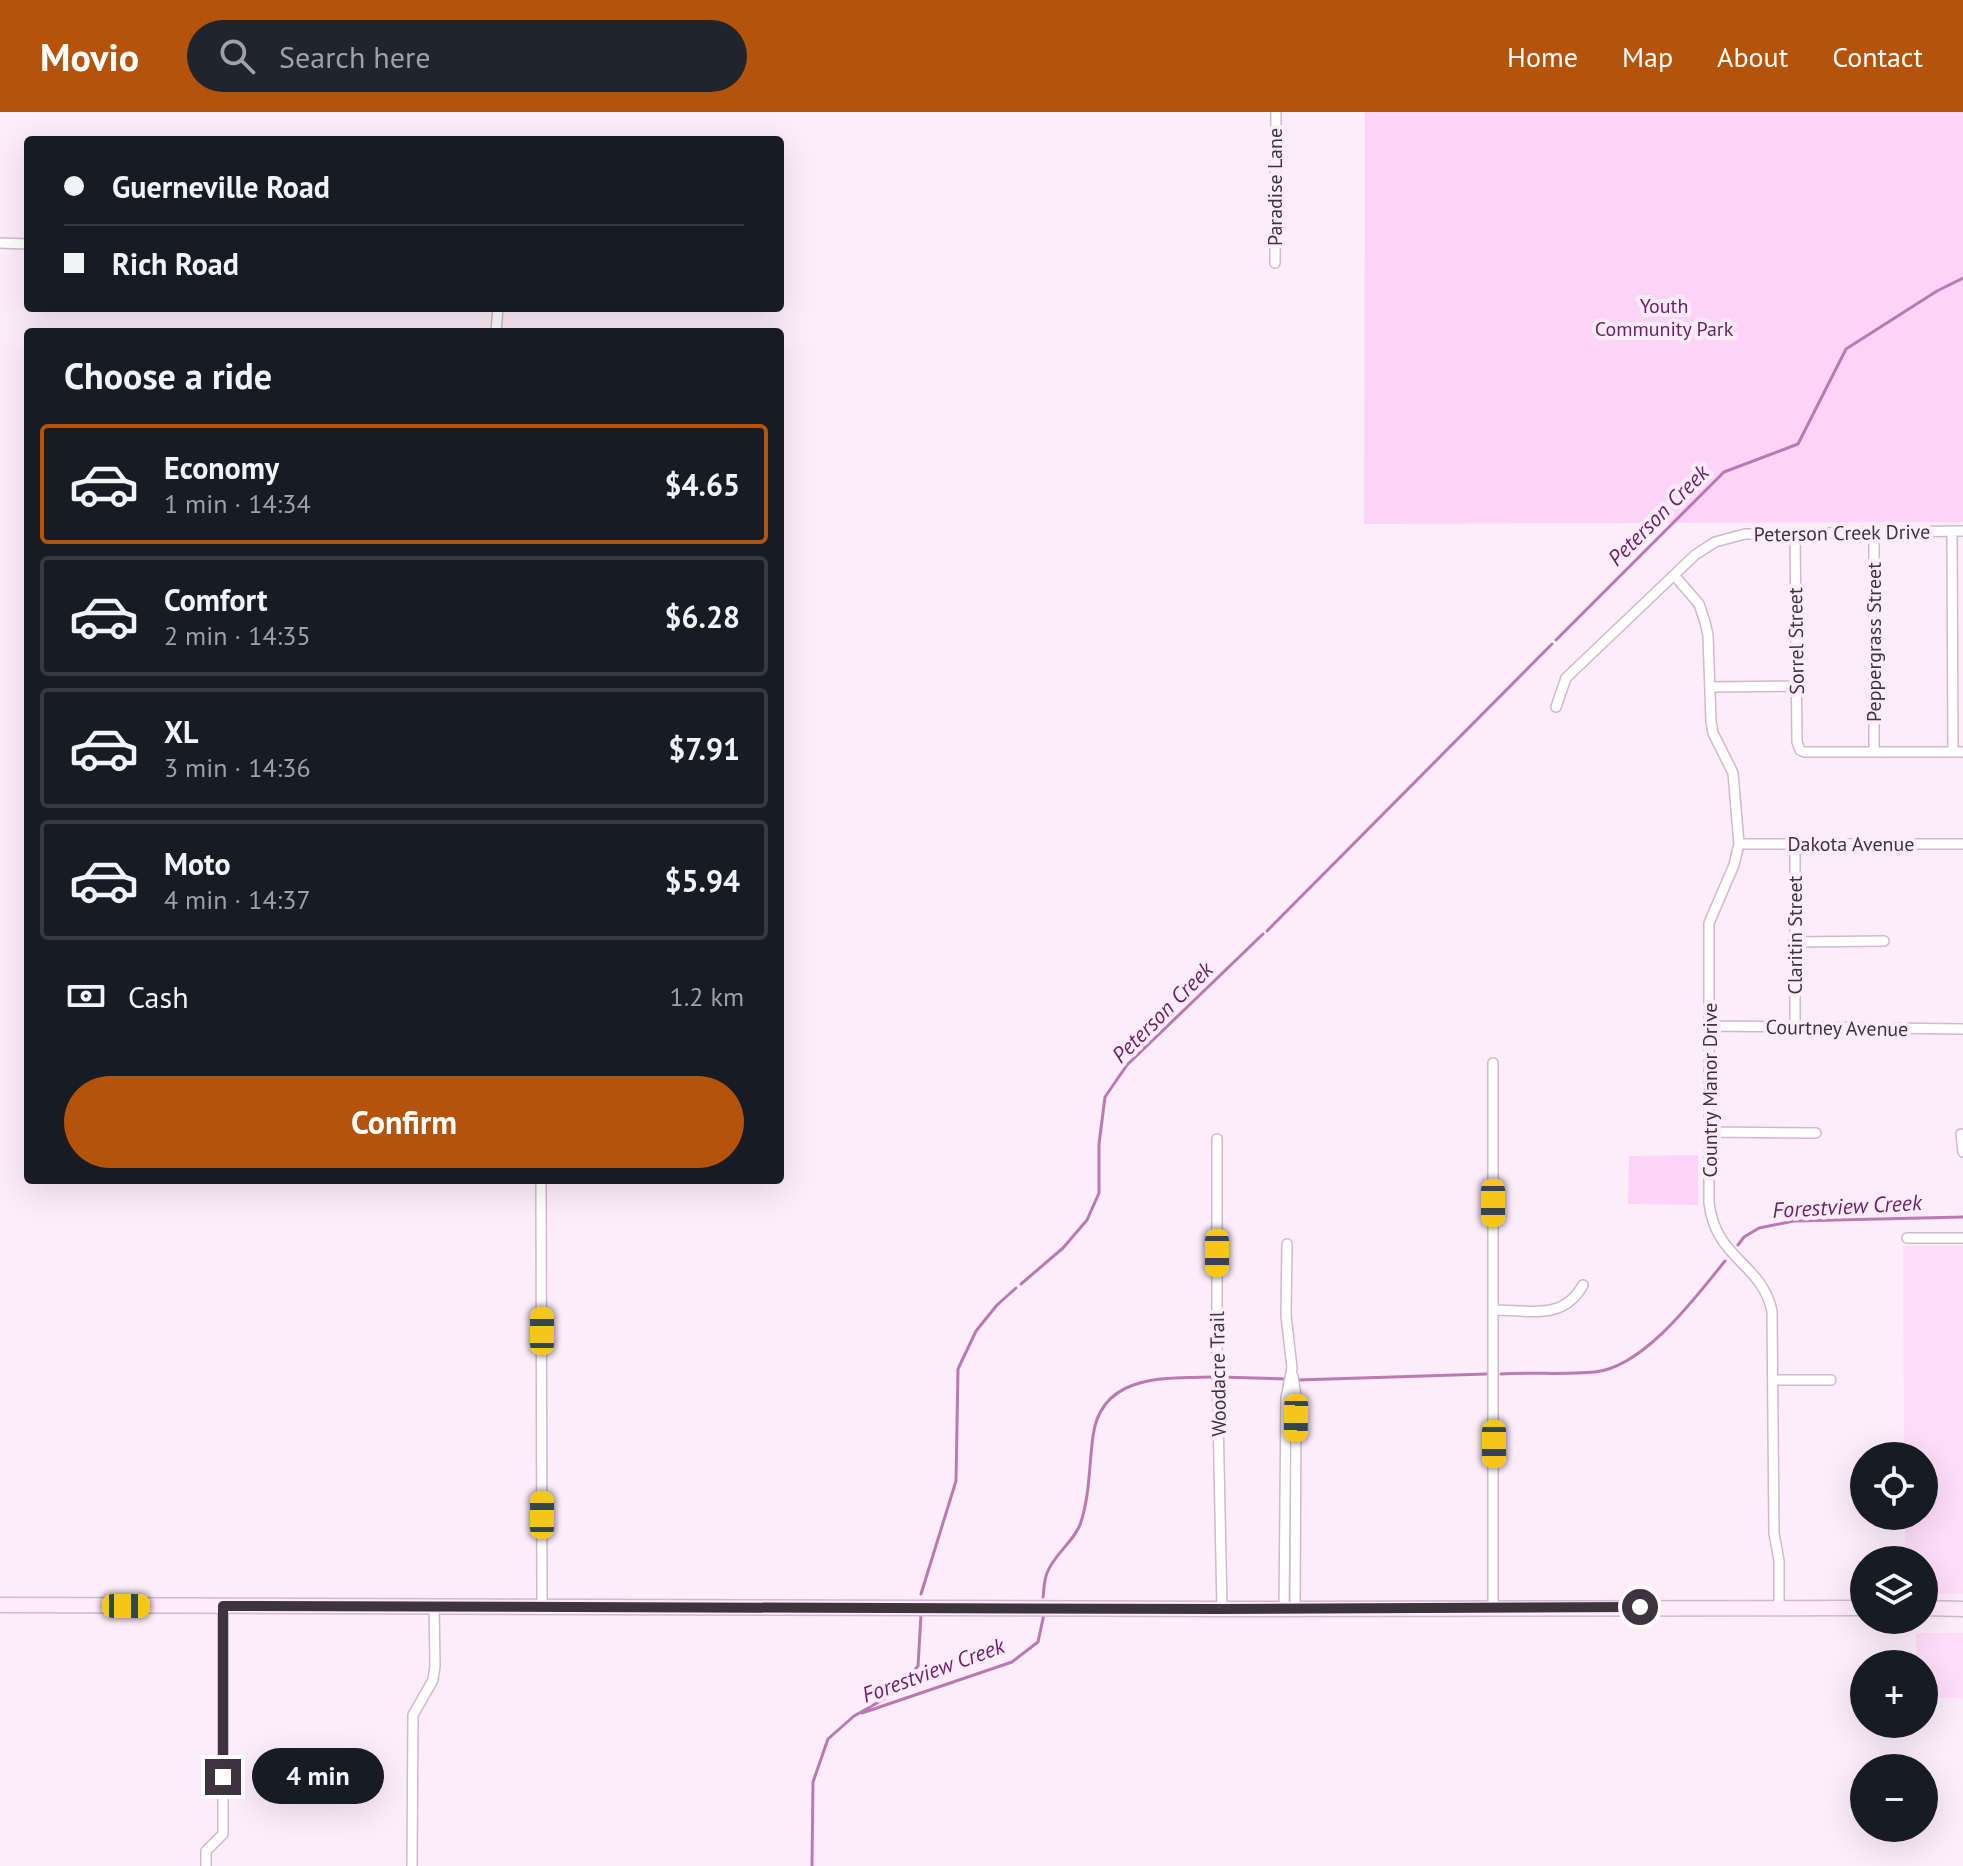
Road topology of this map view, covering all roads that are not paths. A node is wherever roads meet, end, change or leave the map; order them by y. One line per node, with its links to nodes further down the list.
1 (1276, 112): 4 (street, Paradise Lane)
2 (0, 243): 3 (street)
3 (24, 244)
4 (1275, 263)
5 (1958, 531): 6 (street, Peterson Creek Drive); 13 (street)
6 (1874, 532): 7 (street, Peterson Creek Drive); 12 (street, Peppergrass Street)
7 (1795, 533): 8 (street, Peterson Creek Drive); 9 (street, Sorrel Street)
8 (1674, 575): 10 (street, Country Manor Drive); 11 (street, Peterson Creek Drive)
9 (1796, 686): 10 (street); 12 (street, Sorrel Street)
10 (1710, 687): 14 (street, Country Manor Drive)
11 (1556, 707)
12 (1874, 752): 13 (street)
13 (1958, 752)
14 (1739, 844): 15 (street, Dakota Avenue); 19 (street, Country Manor Drive)
15 (1795, 844): 16 (street, Dakota Avenue); 18 (street, Claritin Street)
16 (1963, 844)
17 (1884, 941): 18 (street)
18 (1793, 942): 20 (street, Claritin Street)
19 (1710, 1026): 20 (street, Courtney Avenue); 23 (street, Country Manor Drive)
20 (1795, 1026): 21 (street, Courtney Avenue)
21 (1963, 1029)
22 (1493, 1063): 33 (street)
23 (1709, 1132): 24 (street); 34 (street, Country Manor Drive)
24 (1816, 1133)
25 (1961, 1134): 27 (street)
26 (1217, 1139): 44 (street, Woodacre Trail)
27 (1963, 1152)
28 (541, 1184): 39 (street)
29 (1907, 1238): 30 (street)
30 (1963, 1238)
31 (1287, 1244): 45 (street)
32 (1583, 1285): 33 (street)
33 (1494, 1310): 40 (street)
34 (1774, 1380): 35 (street); 41 (street, Country Manor Drive)
35 (1831, 1380)
36 (0, 1605): 37 (main road)
37 (223, 1606): 38 (main road); 47 (street)
38 (434, 1606): 39 (main road); 48 (street)
39 (542, 1606): 44 (main road)
40 (1493, 1607): 41 (main road); 45 (main road)
41 (1779, 1607): 42 (main road)
42 (1850, 1608)
43 (1938, 1608): 46 (main road)
44 (1222, 1609): 45 (main road)
45 (1290, 1609)
46 (1963, 1609)
47 (206, 1866)
48 (412, 1866)

